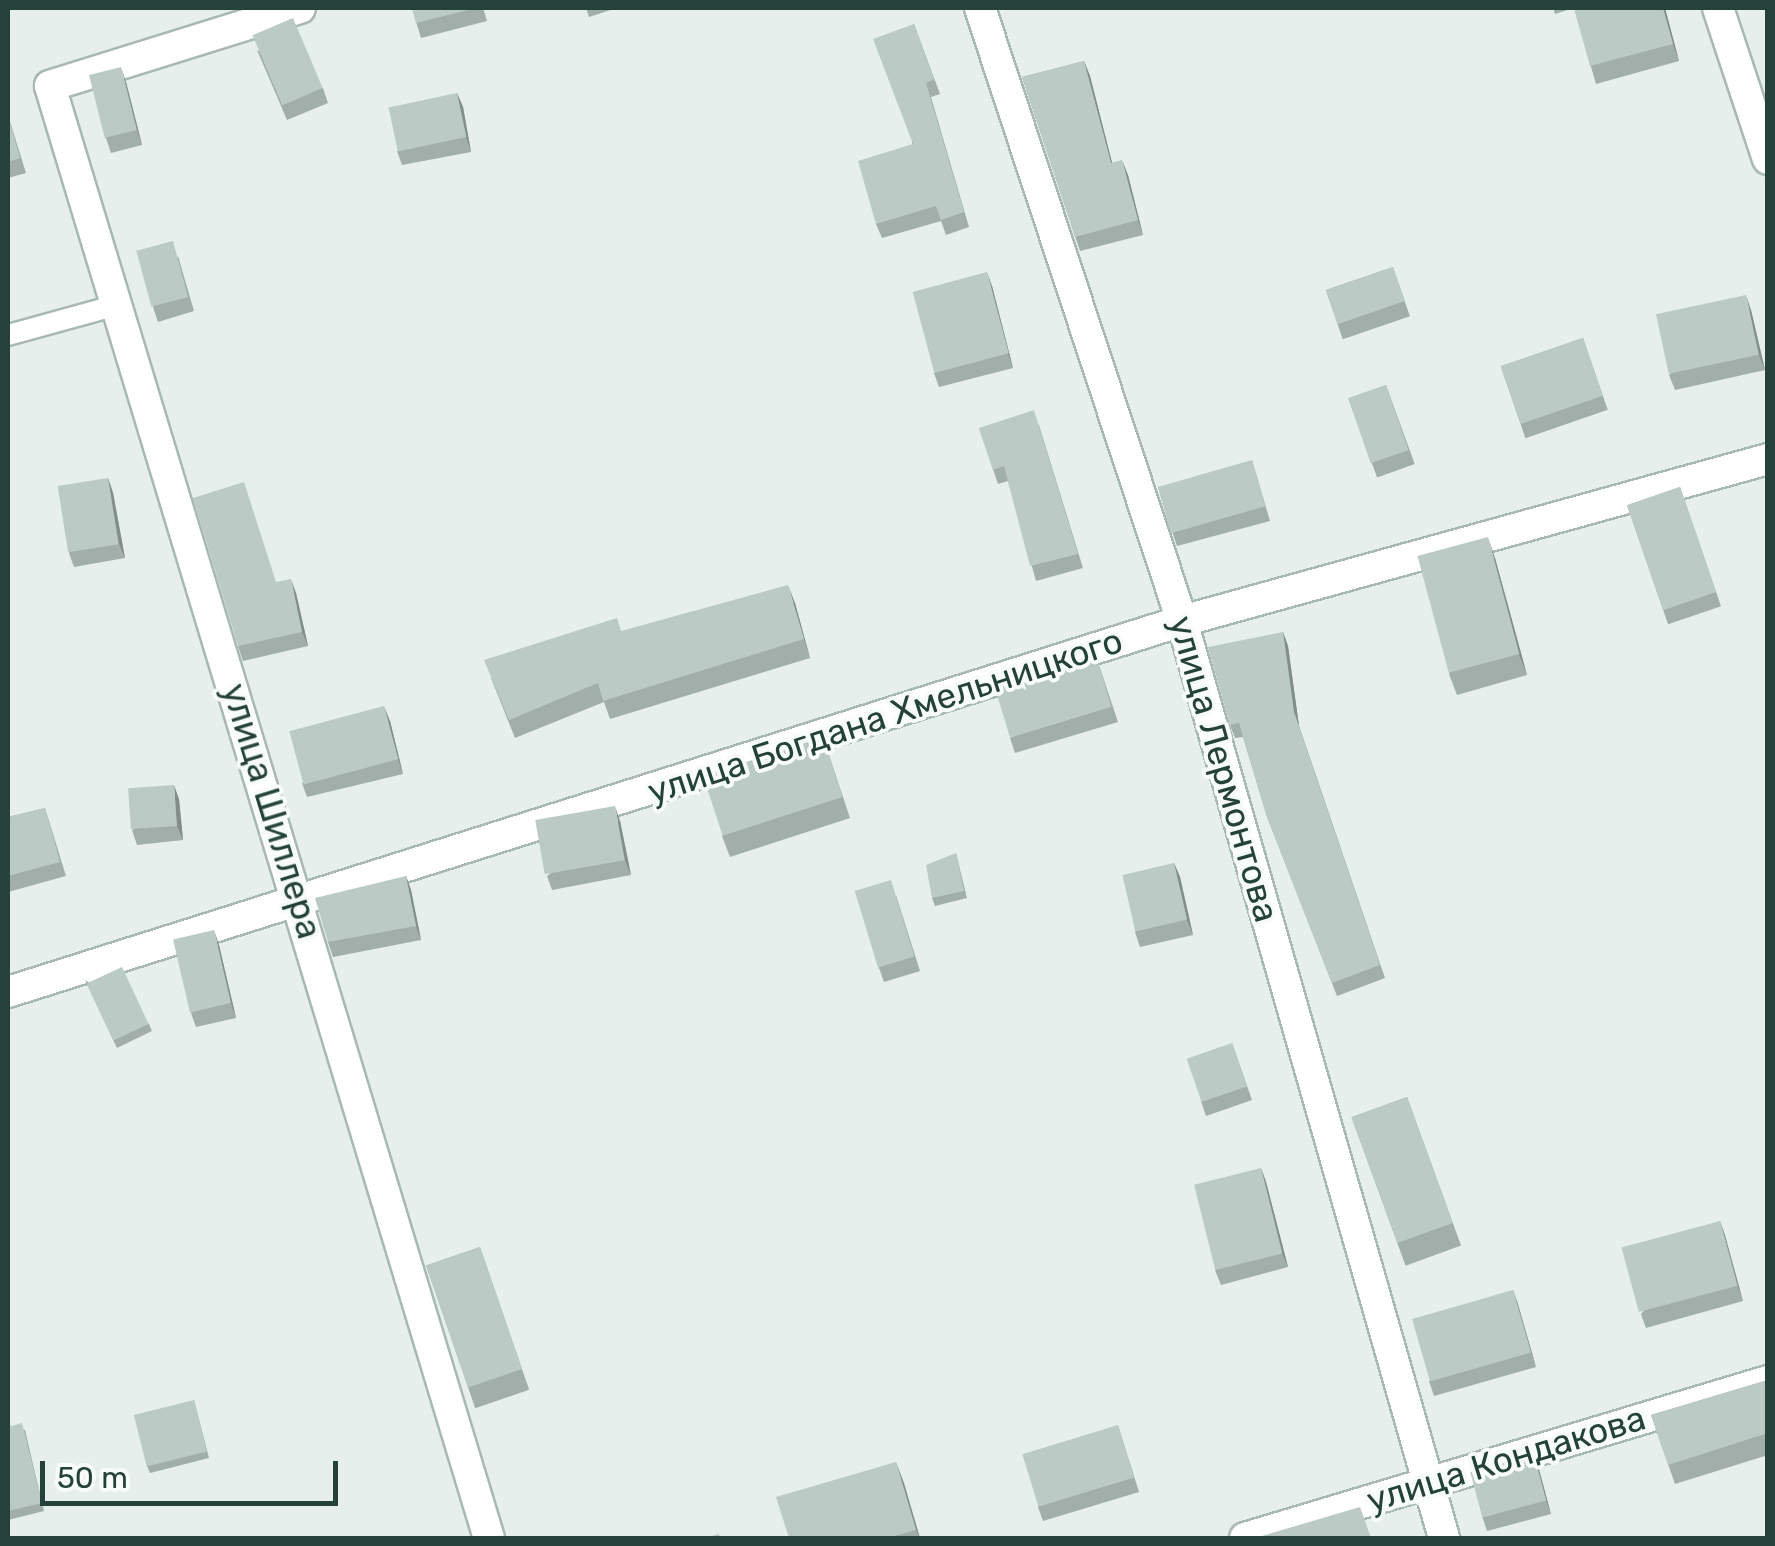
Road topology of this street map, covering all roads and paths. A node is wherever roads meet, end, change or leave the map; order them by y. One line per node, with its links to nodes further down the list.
1 (300, 8): 5 (street, улица Шиллера)
2 (980, 8): 8 (street, улица Лермонтова)
3 (1718, 8): 4 (street)
4 (1768, 159)
5 (117, 305): 6 (lane); 9 (street, улица Шиллера)
6 (8, 335)
7 (1768, 459): 8 (street, улица Богдана Хмельницкого)
8 (1182, 621): 9 (street, улица Богдана Хмельницкого); 12 (street, улица Лермонтова)
9 (300, 902): 10 (street, улица Богдана Хмельницкого); 13 (street, улица Шиллера)
10 (8, 992)
11 (1768, 1381): 12 (street, улица Кондакова)
12 (1426, 1483): 14 (street, улица Кондакова); 15 (street, улица Лермонтова)
13 (489, 1538)
14 (1244, 1538)
15 (1444, 1538)

